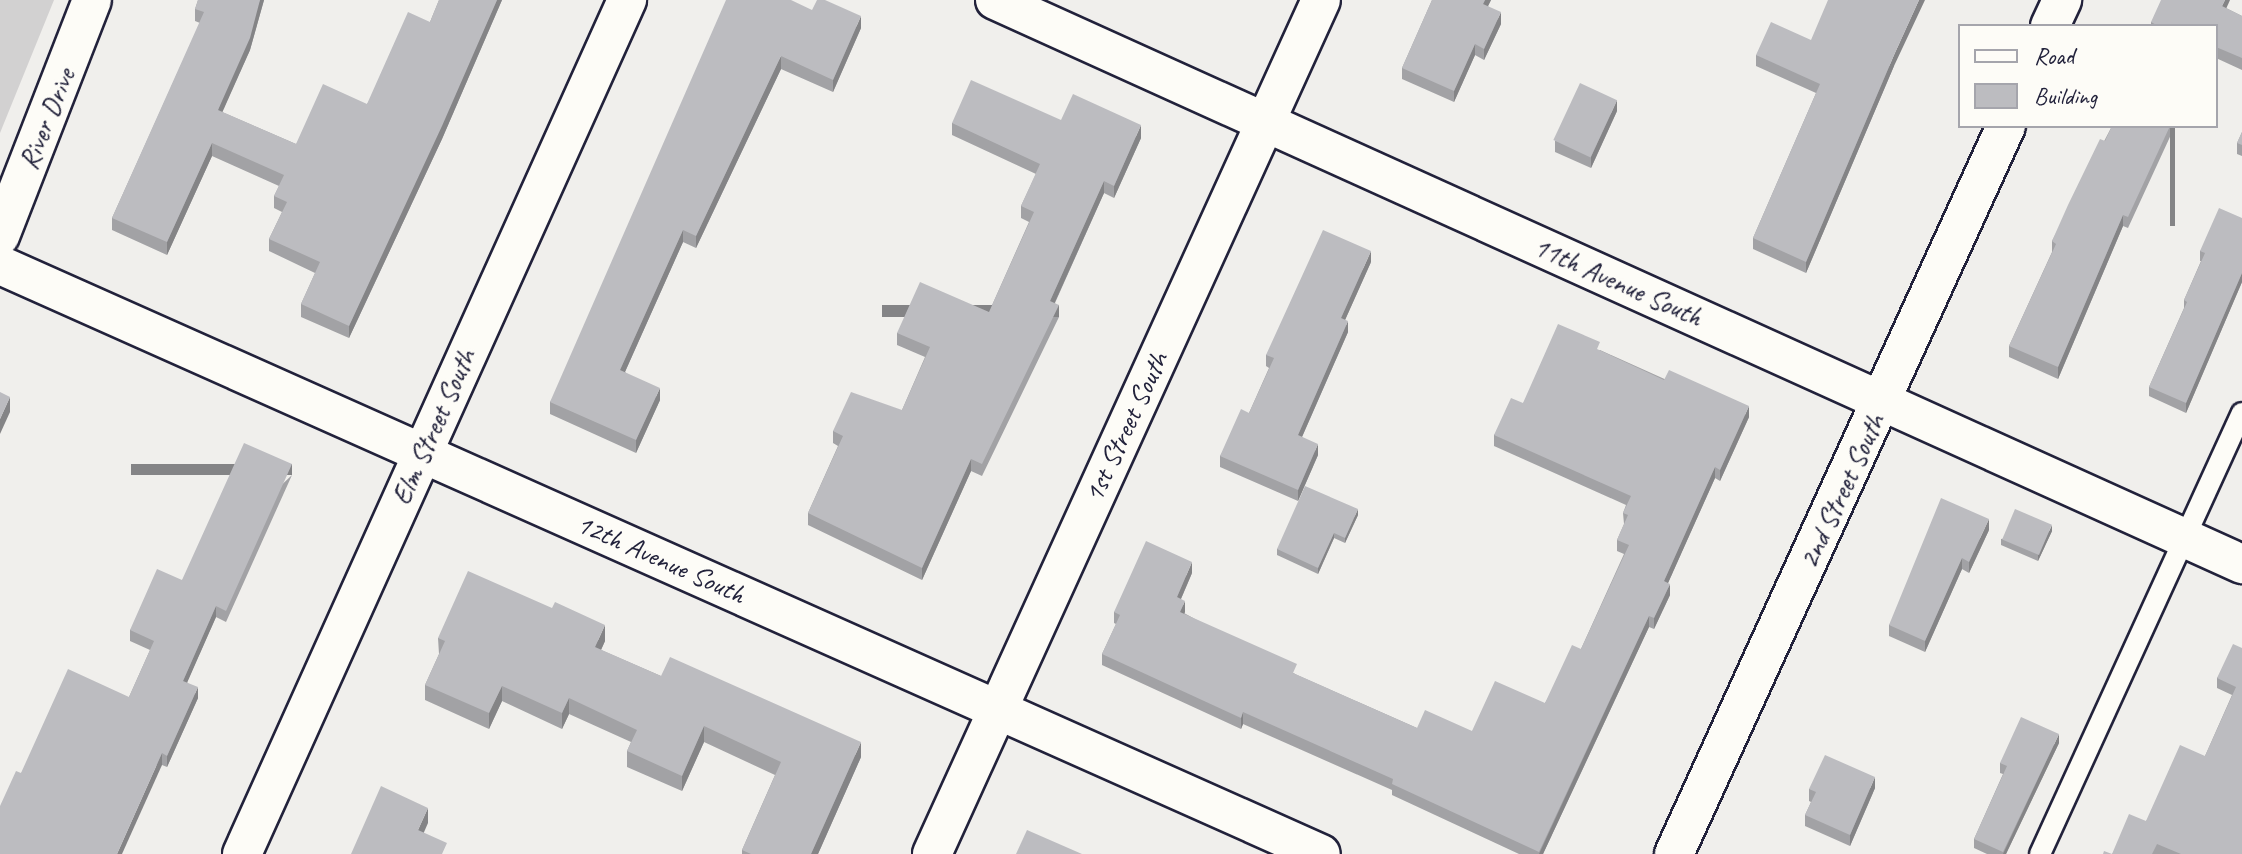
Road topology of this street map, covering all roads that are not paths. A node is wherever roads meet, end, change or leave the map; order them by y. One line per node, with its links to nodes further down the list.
1 (92, 0): 9 (street, River Drive)
2 (627, 0): 13 (street, Elm Street South)
3 (995, 0): 7 (street, 11th Avenue South)
4 (1321, 0): 7 (street, 1st Street South)
5 (2062, 0): 6 (street)
6 (2051, 24)
7 (1267, 124): 11 (street, 11th Avenue South); 16 (street, 1st Street South)
8 (2005, 128): 11 (street, 2nd Street South)
9 (0, 236)
10 (0, 265): 13 (street, 12th Avenue South)
11 (1883, 402): 14 (street, 11th Avenue South); 20 (street, 2nd Street South)
12 (2242, 413): 14 (lane)
13 (423, 451): 16 (street, 12th Avenue South); 17 (street, Elm Street South)
14 (2185, 538): 15 (street, 11th Avenue South); 21 (lane)
15 (2242, 564)
16 (997, 709): 18 (street, 1st Street South); 19 (street, 12th Avenue South)
17 (242, 854)
18 (932, 854)
19 (1321, 854)
20 (1674, 854)
21 (2040, 854)

